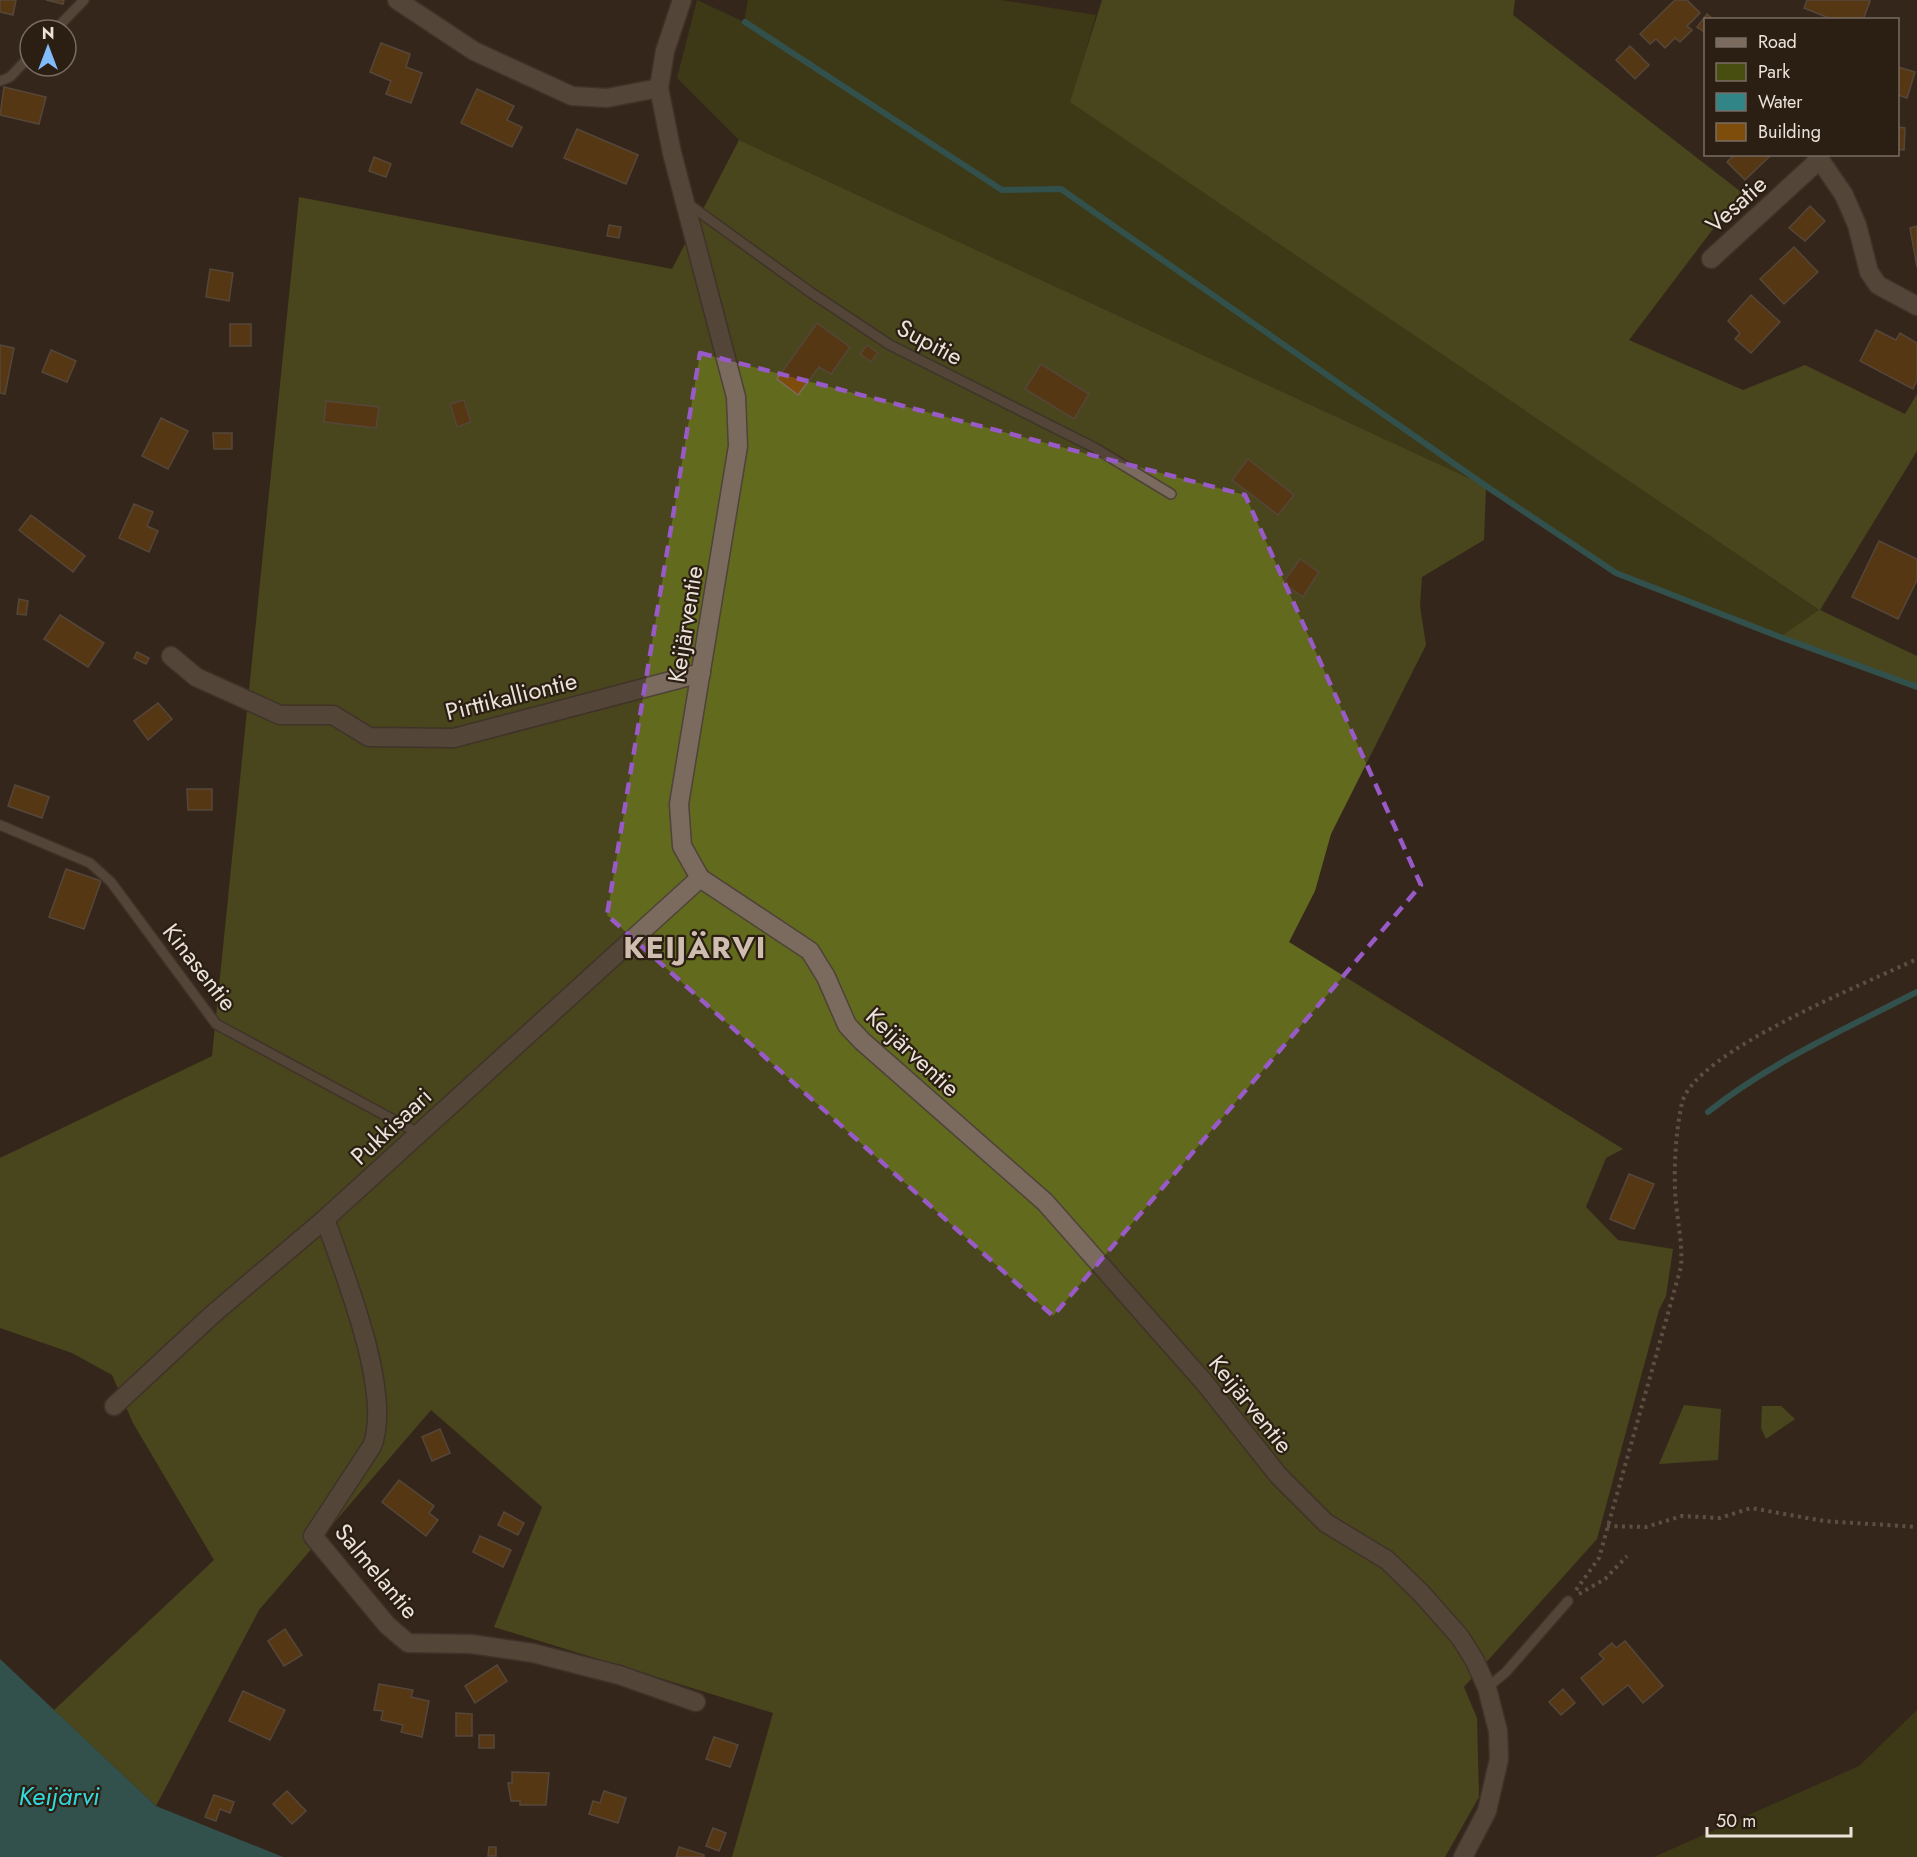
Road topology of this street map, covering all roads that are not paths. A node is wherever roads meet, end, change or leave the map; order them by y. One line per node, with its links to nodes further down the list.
1 (84, 0): 4 (lane)
2 (397, 0): 7 (street)
3 (682, 0): 7 (street, Keijärventie)
4 (67, 18)
5 (18, 69): 6 (lane)
6 (0, 81)
7 (659, 88): 9 (street, Keijärventie)
8 (1818, 157): 10 (street, Vesatie); 11 (street)
9 (685, 202): 12 (lane, Supitie); 14 (street, Keijärventie)
10 (1711, 259)
11 (1917, 306)
12 (1171, 494)
13 (171, 656): 14 (street, Pirttikalliontie)
14 (701, 673): 16 (street, Keijärventie)
15 (0, 825): 17 (lane, Kinasentie)
16 (699, 878): 17 (street, Pukkisaari); 21 (street, Keijärventie)
17 (418, 1133): 18 (street, Pukkisaari)
18 (325, 1219): 19 (street, Pukkisaari); 22 (street, Salmelantie)
19 (114, 1406)
20 (1568, 1600): 21 (lane)
21 (1487, 1688): 23 (street, Keijärventie)
22 (696, 1702)
23 (1463, 1857)

